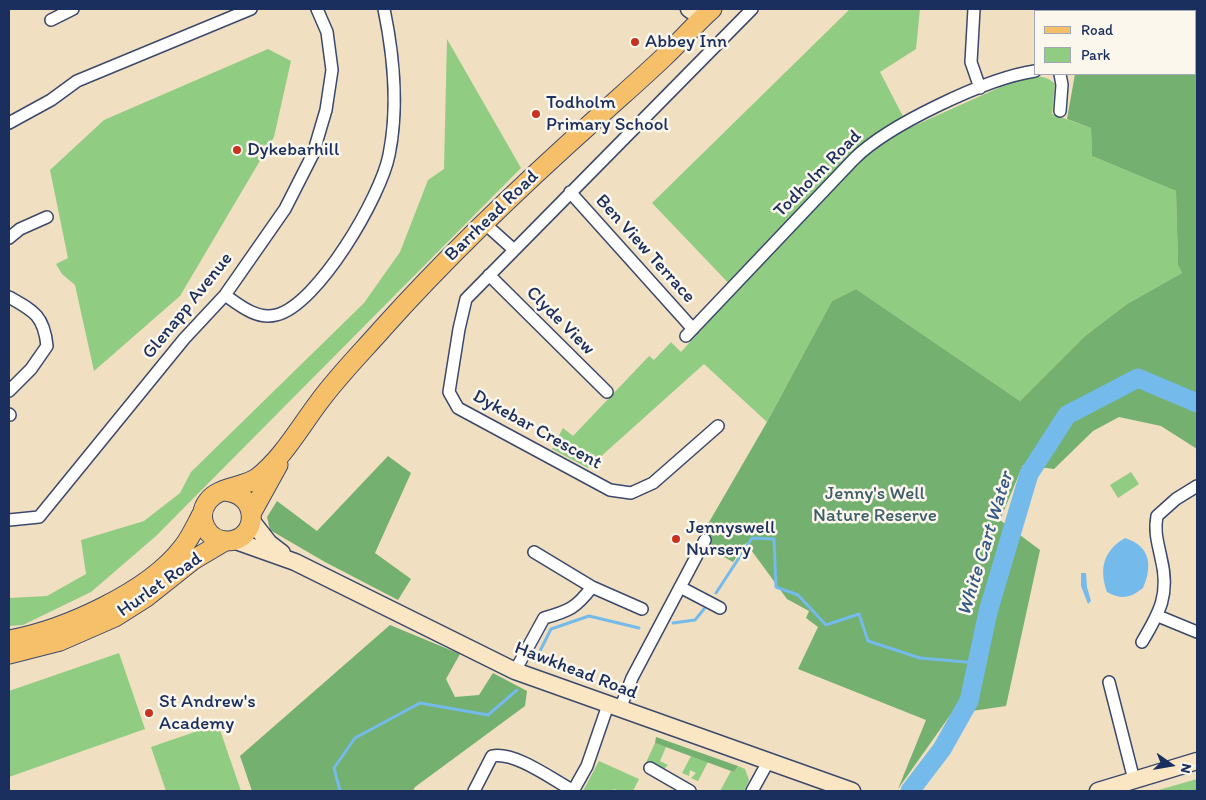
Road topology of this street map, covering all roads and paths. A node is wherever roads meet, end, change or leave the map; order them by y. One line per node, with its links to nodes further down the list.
1 (73, 9): 8 (street)
2 (250, 9): 13 (street)
3 (317, 9): 20 (street, Glenapp Avenue)
4 (384, 9): 20 (street)
5 (752, 9): 14 (street, Dykebar Crescent)
6 (974, 9): 11 (street)
7 (701, 12): 16 (main road, Barrhead Road)
8 (51, 20)
9 (1034, 71): 11 (street, Todholm Road)
10 (1060, 75): 12 (street)
11 (980, 88): 22 (street, Todholm Road)
12 (1060, 111)
13 (9, 123)
14 (570, 192): 18 (street, Dykebar Crescent); 22 (street, Ben View Terrace)
15 (47, 217): 17 (street)
16 (483, 222): 18 (street); 26 (main road, Barrhead Road)
17 (9, 238)
18 (513, 250): 19 (street, Dykebar Crescent)
19 (489, 275): 24 (street, Clyde View); 25 (street, Dykebar Crescent)
20 (225, 295): 31 (street, Glenapp Avenue)
21 (9, 297): 23 (street)
22 (689, 333)
23 (9, 390)
24 (607, 392)
25 (718, 426)
26 (290, 442): 28 (main road, Barrhead Road); 30 (main road, Barrhead Road)
27 (1197, 486): 40 (street)
28 (223, 492): 29 (main road); 30 (main road)
29 (202, 514): 32 (main road); 42 (main road, Hurlet Road)
30 (252, 516): 32 (main road); 35 (street, Hawkhead Road)
31 (9, 520)
32 (229, 540): 35 (street, Hawkhead Road); 44 (main road, Hurlet Road)
33 (705, 540): 37 (street)
34 (534, 552): 36 (street)
35 (295, 562): 45 (street, Hawkhead Road)
36 (592, 587): 39 (street); 45 (street)
37 (680, 587): 38 (street); 47 (street)
38 (720, 608)
39 (642, 609)
40 (1158, 616): 41 (street); 43 (street)
41 (1197, 632)
42 (9, 640)
43 (1142, 642)
44 (9, 654)
45 (514, 671): 47 (street, Hawkhead Road)
46 (1109, 682): 51 (street)
47 (614, 707): 49 (street, Hawkhead Road); 53 (street)
48 (1197, 761): 51 (street)
49 (768, 762): 55 (street); 56 (street, Hawkhead Road)
50 (650, 768): 54 (street)
51 (1134, 780): 57 (street)
52 (474, 791): 53 (street)
53 (574, 791)
54 (690, 791)
55 (752, 791)
56 (852, 791)
57 (1098, 791)

